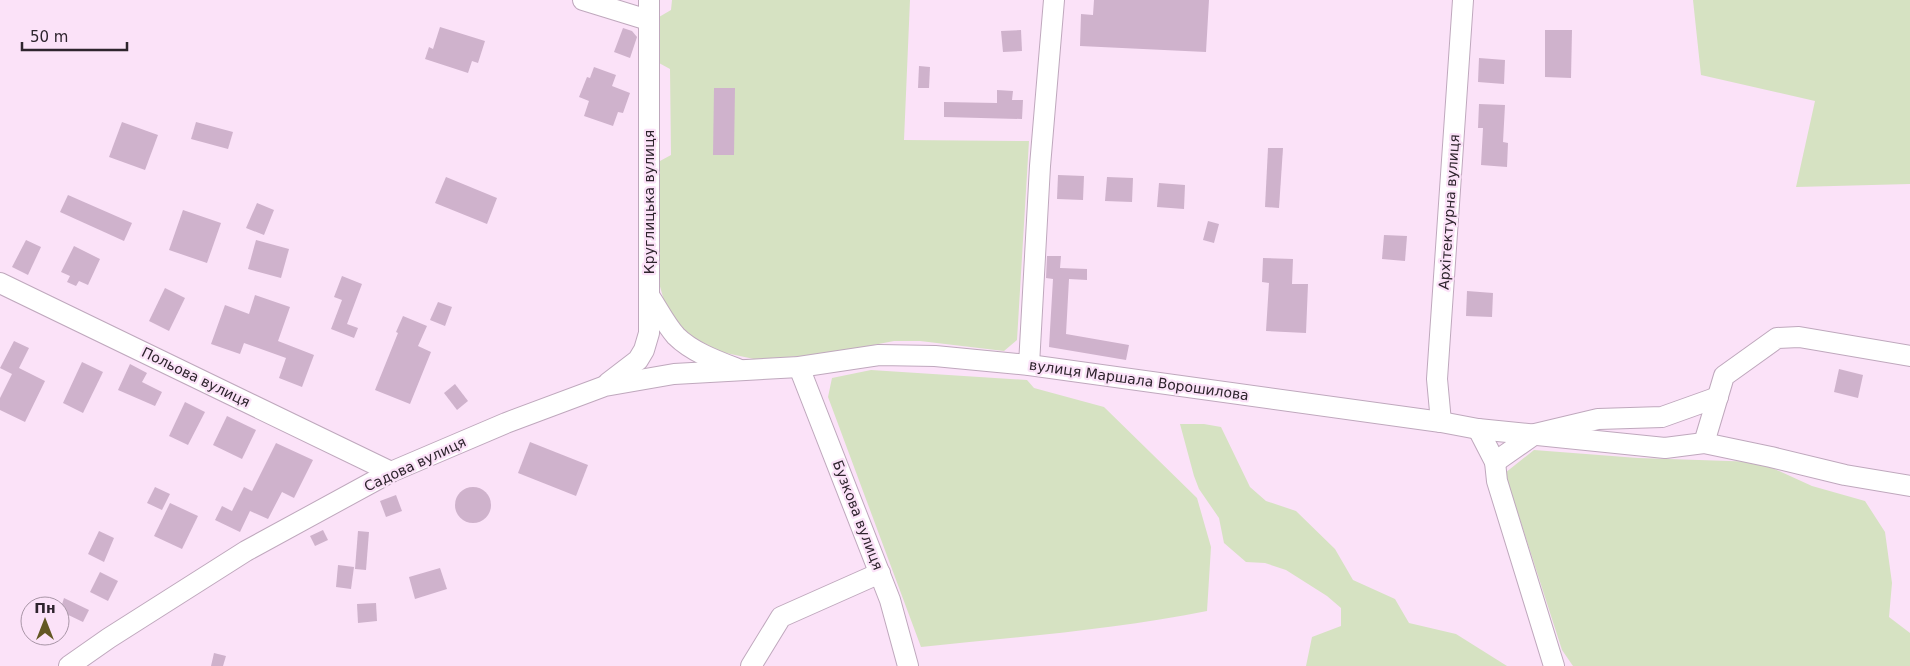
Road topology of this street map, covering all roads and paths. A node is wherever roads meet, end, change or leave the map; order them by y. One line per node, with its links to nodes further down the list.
1 (583, 0): 5 (street)
2 (649, 0): 5 (street, Круглицька вулиця)
3 (1054, 0): 9 (street)
4 (1463, 1): 14 (street, Архітектурна вулиця)
5 (648, 20): 7 (street, Круглицька вулиця)
6 (0, 283): 19 (street, Польова вулиця)
7 (650, 297): 11 (street); 12 (street, Круглицька вулиця)
8 (1910, 356): 13 (street)
9 (1029, 365): 10 (street, вулиця Маршала Ворошилова); 14 (street, вулиця Маршала Ворошилова)
10 (799, 367): 11 (street, Садова вулиця); 21 (street, Бузкова вулиця)
11 (745, 371): 12 (street, Садова вулиця)
12 (605, 386): 19 (street, Садова вулиця)
13 (1718, 397): 16 (street); 17 (street)
14 (1441, 422): 15 (street, вулиця Маршала Ворошилова)
15 (1478, 429): 16 (street, вулиця Маршала Ворошилова); 18 (street)
16 (1535, 434): 17 (street, вулиця Маршала Ворошилова); 18 (street)
17 (1704, 444): 20 (street, вулиця Маршала Ворошилова)
18 (1495, 462): 25 (street)
19 (391, 472): 22 (street, Садова вулиця)
20 (1910, 486)
21 (880, 573): 23 (street); 24 (street, Бузкова вулиця)
22 (69, 666)
23 (751, 666)
24 (908, 666)
25 (1554, 666)

